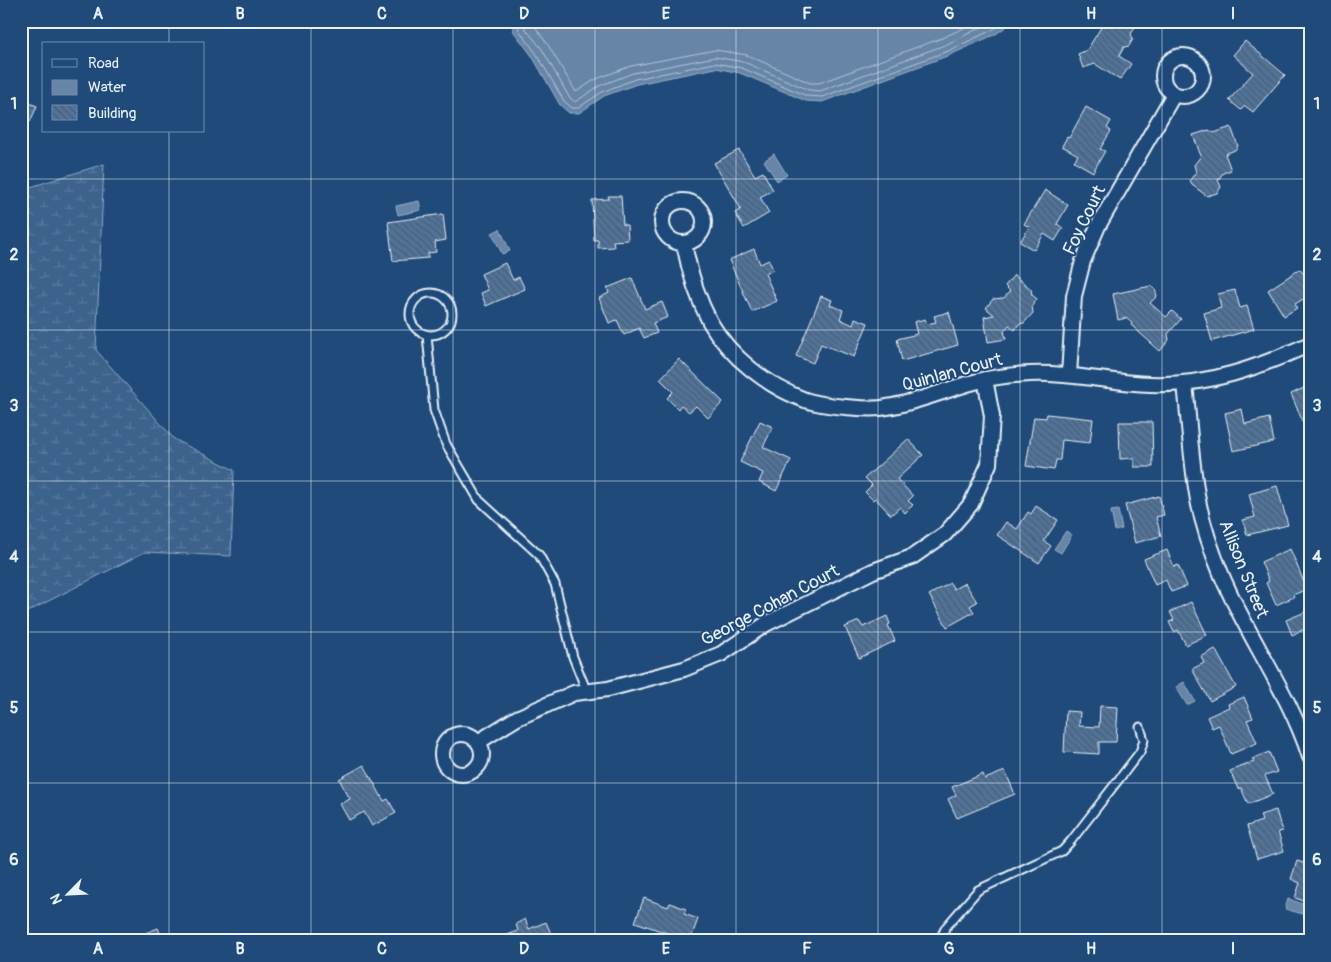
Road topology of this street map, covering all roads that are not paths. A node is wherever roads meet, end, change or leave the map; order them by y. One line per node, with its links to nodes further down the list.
1 (1174, 94): 5 (street, Foy Court)
2 (684, 243): 6 (street, Quinlan Court)
3 (427, 335): 3 (lane); 8 (lane)
4 (1310, 344): 7 (street, Quinlan Court)
5 (1069, 374): 6 (street, Quinlan Court); 7 (street, Quinlan Court)
6 (986, 379): 8 (street, George Cohan Court)
7 (1185, 384): 11 (street, Allison Street)
8 (587, 692): 10 (street, George Cohan Court)
9 (1140, 727): 12 (lane)
10 (478, 742)
11 (1310, 757)
12 (939, 941)

